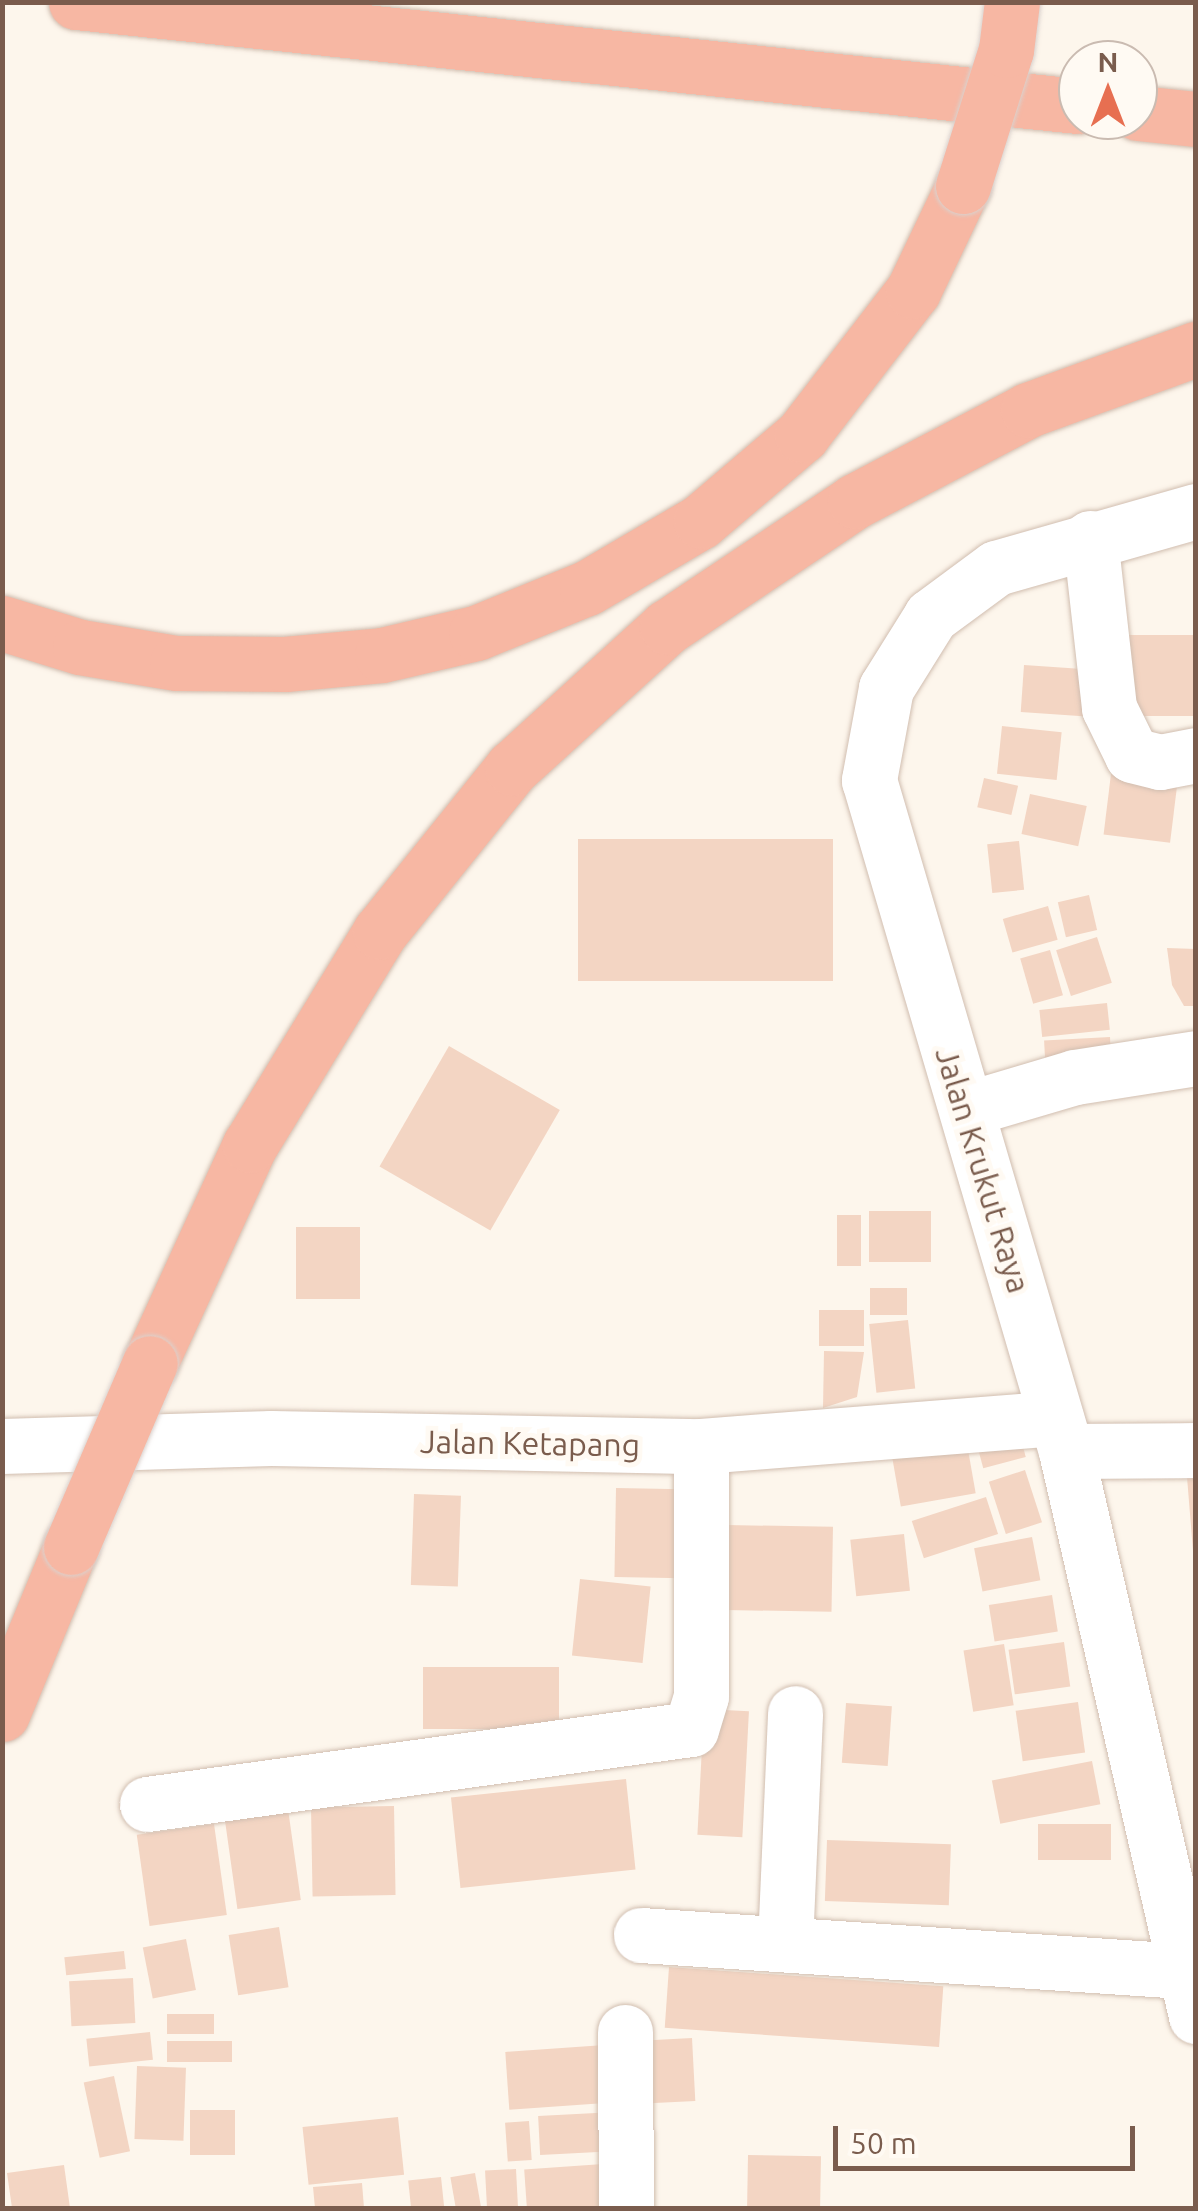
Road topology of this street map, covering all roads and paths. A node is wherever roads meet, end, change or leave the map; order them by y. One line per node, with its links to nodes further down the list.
1 (76, 2): 3 (highway)
2 (1012, 2): 9 (highway, bridge)
3 (1058, 104)
4 (1158, 115): 5 (highway)
5 (1196, 120)
6 (1196, 349): 18 (highway, bridge)
7 (1196, 512): 8 (street, Jalan Krukut Raya)
8 (1090, 538): 10 (street); 12 (street, Jalan Krukut Raya)
9 (2, 623)
10 (1196, 755)
11 (1196, 1058): 12 (street)
12 (1001, 1100): 13 (street, Jalan Krukut Raya)
13 (1072, 1440): 15 (street, Jalan Ketapang); 16 (street, Jalan Ketapang); 22 (street, Jalan Krukut Raya)
14 (2, 1446): 15 (street, Jalan Ketapang)
15 (701, 1446): 19 (street)
16 (1179, 1450)
17 (795, 1712): 21 (street)
18 (2, 1714)
19 (147, 1804)
20 (641, 1935): 21 (street)
21 (785, 1944): 22 (street)
22 (1189, 1993)
23 (625, 2032): 24 (street)
24 (626, 2208)

